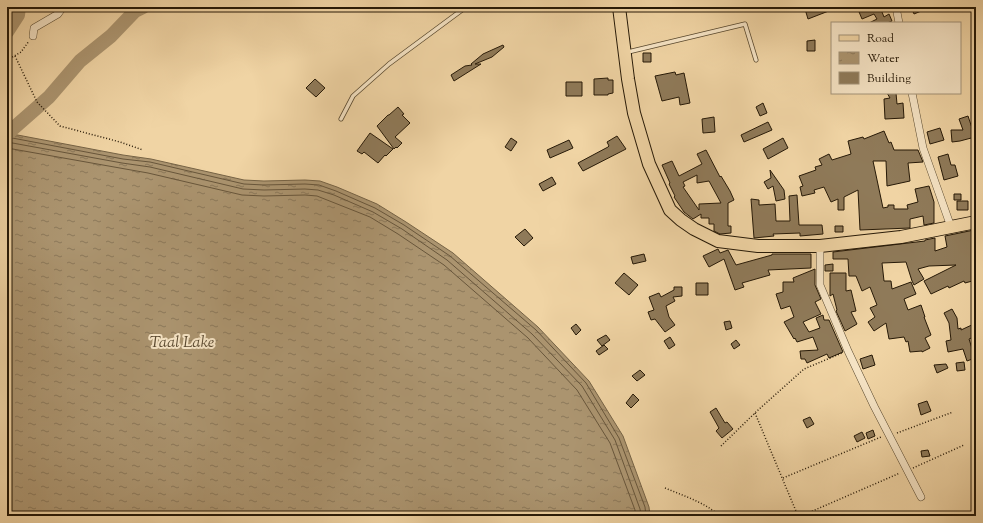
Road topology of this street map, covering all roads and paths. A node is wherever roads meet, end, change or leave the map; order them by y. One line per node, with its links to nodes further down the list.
1 (63, 7): 6 (street)
2 (466, 7): 12 (lane)
3 (620, 7): 7 (main road)
4 (896, 7): 5 (street)
5 (899, 22)
6 (33, 36): 8 (path)
7 (625, 52): 10 (lane); 16 (main road)
8 (15, 56): 9 (path); 13 (path)
9 (7, 60)
10 (756, 60)
11 (912, 94): 15 (street)
12 (341, 119)
13 (143, 150)
14 (976, 222): 15 (main road)
15 (951, 227): 16 (main road)
16 (820, 246): 17 (street)
17 (848, 351): 19 (path); 20 (street)
18 (953, 412): 20 (path)
19 (755, 413): 22 (path); 24 (path)
20 (889, 435): 23 (street); 24 (path)
21 (964, 444): 23 (path)
22 (721, 446)
23 (907, 470): 26 (street); 28 (path)
24 (783, 478): 28 (path)
25 (665, 488): 27 (path)
26 (921, 497)
27 (720, 516)
28 (800, 516)

